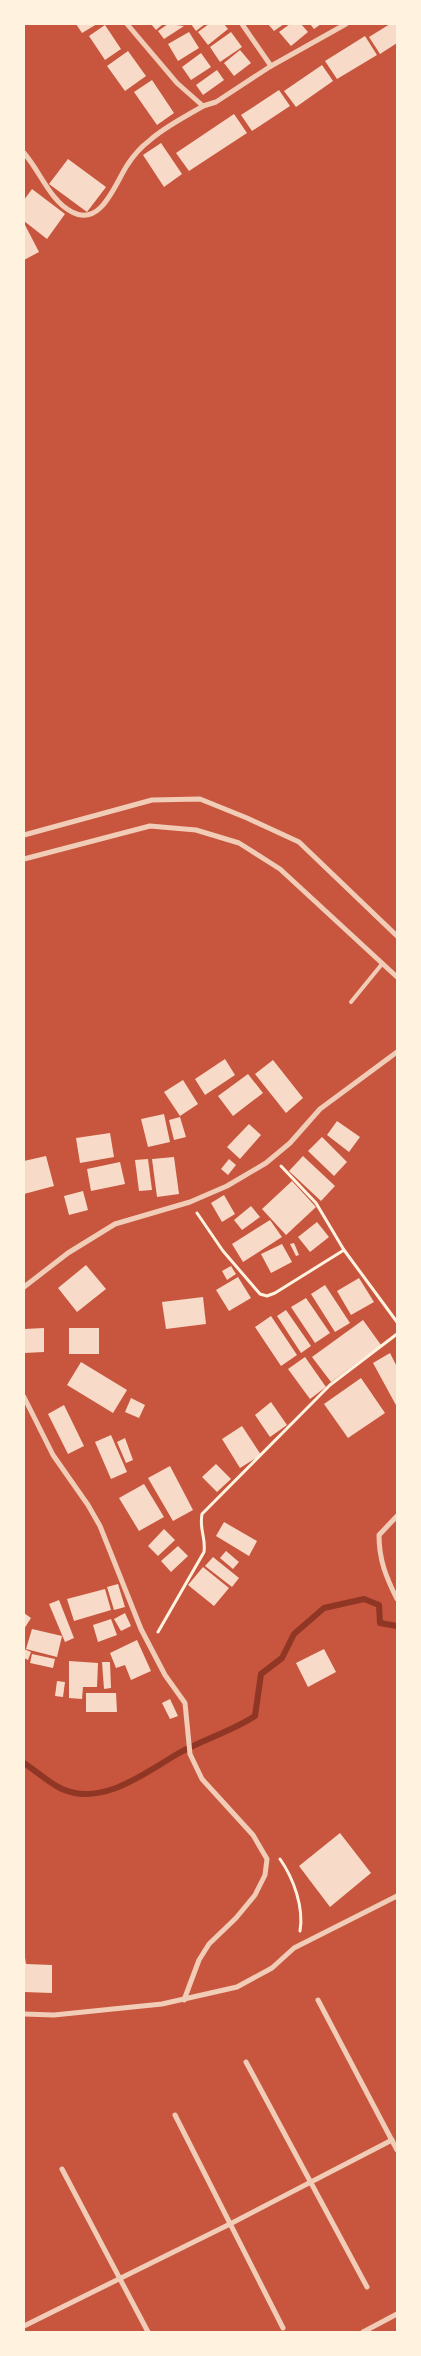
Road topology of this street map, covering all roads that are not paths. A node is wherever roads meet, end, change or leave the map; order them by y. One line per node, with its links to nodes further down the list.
1 (127, 24): 5 (street)
2 (242, 24): 4 (street)
3 (346, 24): 4 (street)
4 (271, 66): 5 (street)
5 (203, 106): 6 (street)
6 (24, 155)
7 (24, 835): 9 (street)
8 (24, 859): 10 (street)
9 (397, 936)
10 (382, 964): 11 (street); 12 (lane)
11 (397, 977)
12 (350, 1002)
13 (397, 1052): 14 (street)
14 (24, 1287)
15 (24, 1397): 19 (street)
16 (397, 1516): 17 (street)
17 (397, 1599)
18 (397, 1896): 19 (street)
19 (184, 2000): 21 (street)
20 (318, 2000): 24 (street)
21 (24, 2014)
22 (246, 2062): 27 (street)
23 (175, 2115): 28 (street)
24 (392, 2140): 25 (street); 27 (street)
25 (397, 2150)
26 (62, 2169): 29 (street)
27 (310, 2182): 28 (street); 30 (street)
28 (230, 2224): 29 (street); 33 (street)
29 (118, 2277): 32 (street); 34 (street)
30 (366, 2287)
31 (397, 2314): 35 (street)
32 (24, 2326)
33 (283, 2328)
34 (148, 2332)
35 (363, 2332)

